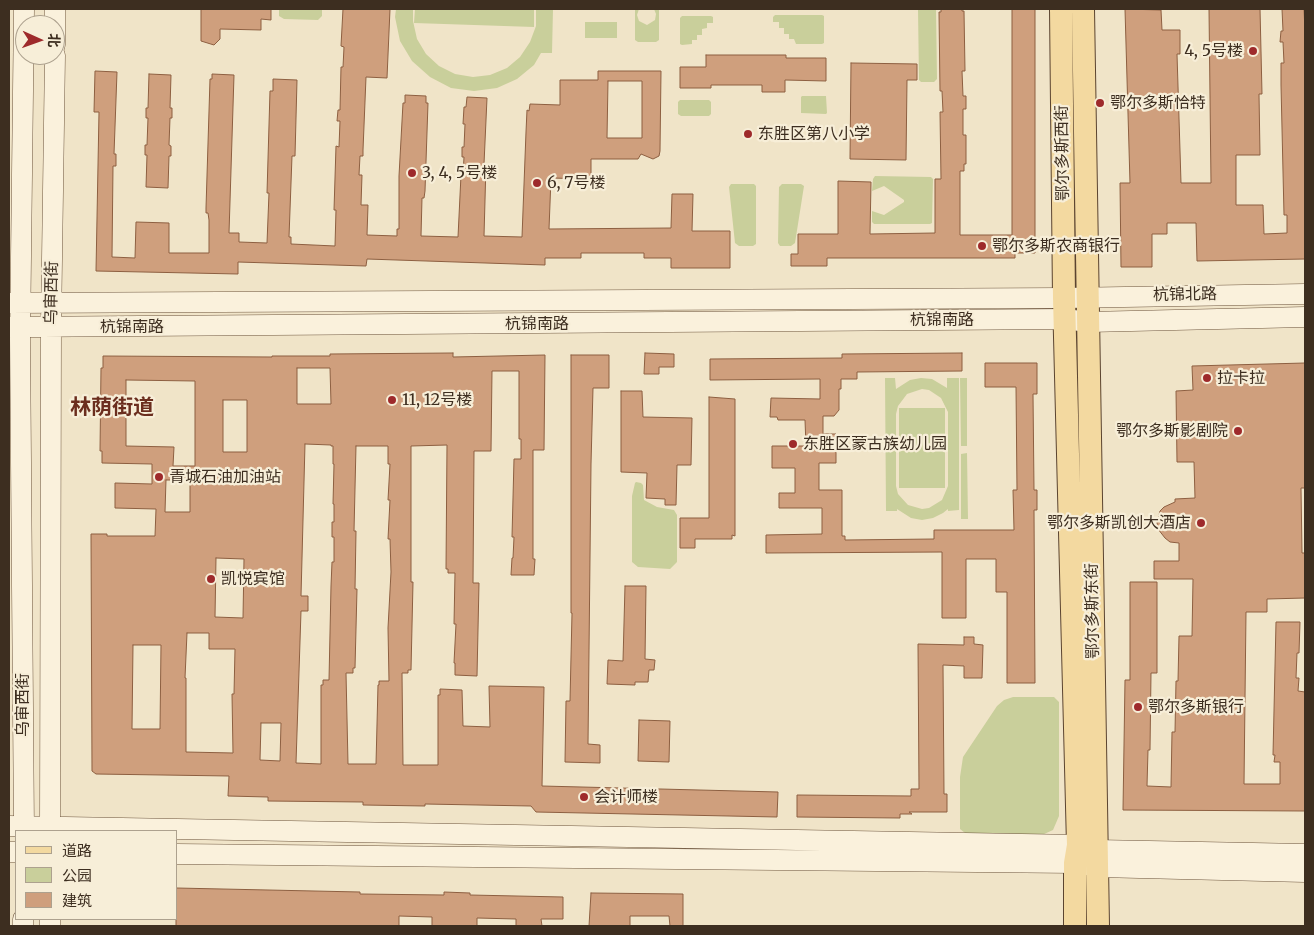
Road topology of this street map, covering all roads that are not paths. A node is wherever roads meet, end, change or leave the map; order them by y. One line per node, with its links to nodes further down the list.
1 (24, 9): 7 (main road, 乌审西街)
2 (1061, 9): 9 (main road, 鄂尔多斯西街)
3 (1083, 9): 6 (main road, 鄂尔多斯西街)
4 (55, 65): 8 (main road, 乌审西街)
5 (1305, 294): 6 (main road, 杭锦北路)
6 (1087, 297): 9 (main road, 杭锦北路); 11 (main road, 鄂尔多斯东街)
7 (15, 303): 8 (main road, 杭锦南路); 12 (main road, 乌审西街)
8 (52, 303): 9 (main road, 杭锦南路); 13 (main road, 乌审西街)
9 (1064, 309): 11 (main road, 杭锦北路); 13 (main road, 杭锦南路); 20 (main road, 鄂尔多斯东街)
10 (1305, 317): 11 (main road, 杭锦北路)
11 (1088, 322): 20 (main road, 鄂尔多斯东街)
12 (14, 327): 13 (main road, 杭锦南路); 14 (main road, 乌审西街)
13 (51, 327): 15 (main road, 乌审西街)
14 (19, 828): 15 (main road)
15 (50, 829): 16 (main road)
16 (88, 830)
17 (178, 832): 20 (main road)
18 (178, 854): 20 (main road)
19 (1305, 854): 20 (main road)
20 (1087, 856): 21 (main road); 22 (main road, 鄂尔多斯东街); 23 (main road, 鄂尔多斯东街)
21 (1305, 872)
22 (1075, 926)
23 (1098, 926)

